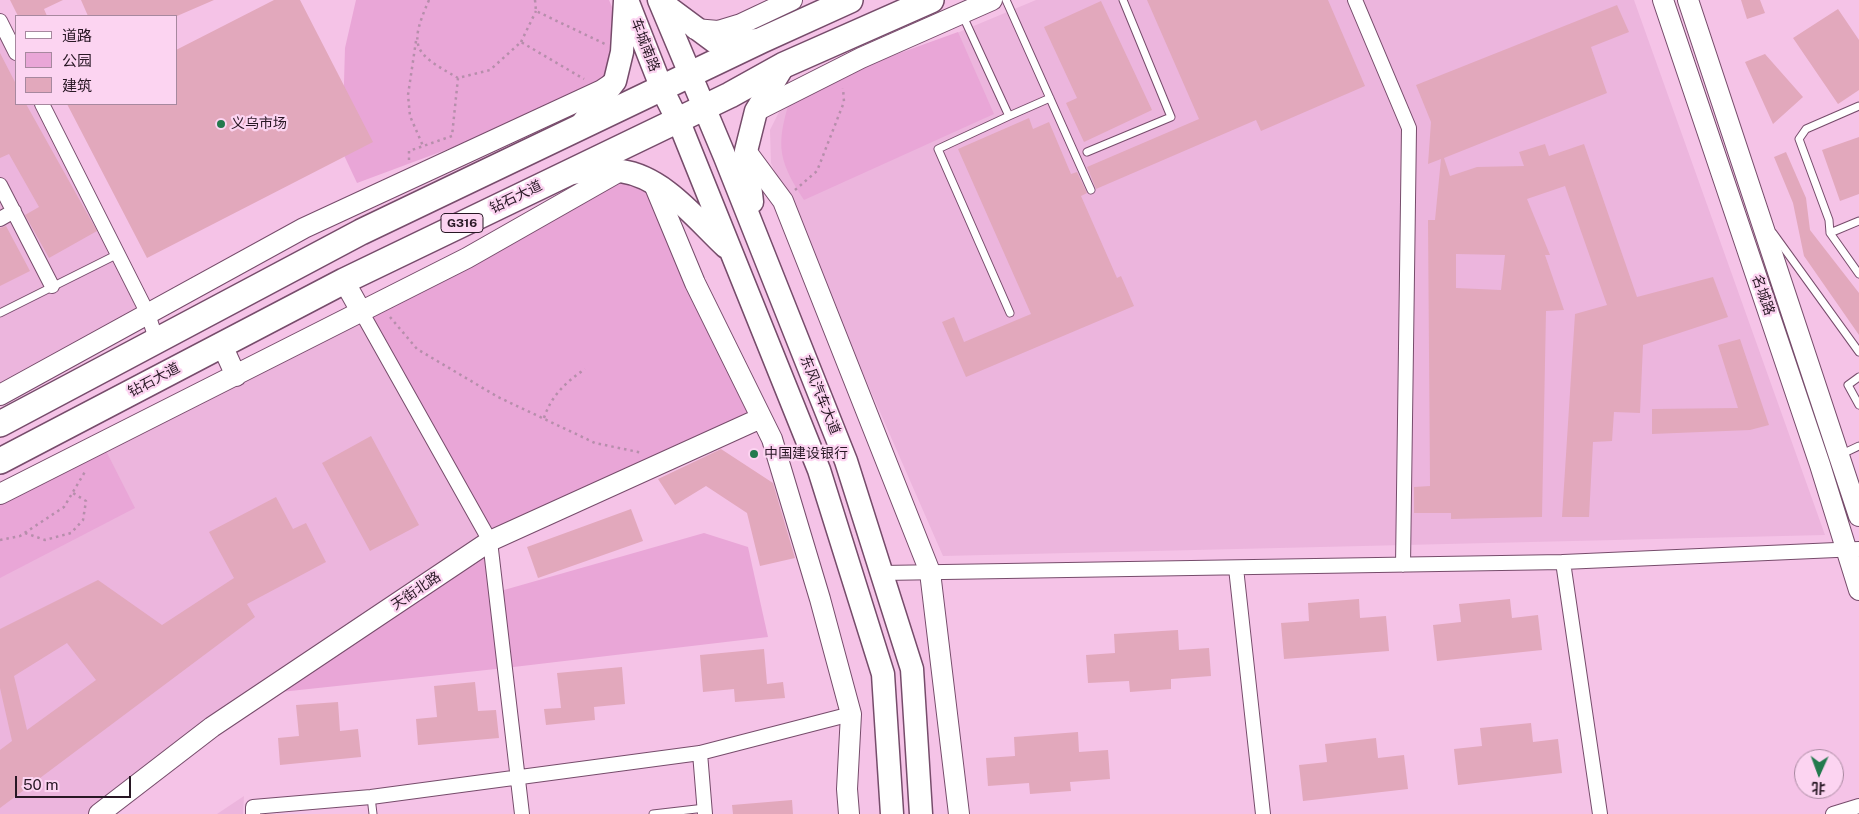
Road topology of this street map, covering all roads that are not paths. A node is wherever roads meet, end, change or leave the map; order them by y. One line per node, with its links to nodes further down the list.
1 (626, 0): 20 (main road); 21 (main road, 车城南路)
2 (792, 0): 14 (street)
3 (850, 0): 15 (highway, G316)
4 (930, 0): 18 (highway, 钻石大道 / G316)
5 (992, 0): 12 (street)
6 (1006, 0): 22 (lane)
7 (1123, 0): 31 (lane)
8 (1354, 0): 74 (street)
9 (1663, 0): 72 (street, 名城路)
10 (1688, 0): 38 (street, 名城路)
11 (660, 1): 14 (main road); 19 (main road)
12 (962, 14): 26 (street); 27 (lane)
13 (0, 21): 16 (street)
14 (695, 30): 15 (main road)
15 (762, 40): 19 (highway, G316)
16 (4, 41): 17 (street)
17 (15, 52)
18 (784, 65): 25 (highway, 钻石大道 / G316); 26 (main road)
19 (690, 75): 21 (highway, G316); 25 (main road, 东风汽车大道)
20 (609, 85): 29 (main road); 40 (street)
21 (662, 89): 28 (main road, 东风汽车大道); 29 (highway, G316)
22 (1050, 98): 27 (lane); 36 (lane)
23 (43, 105): 46 (street)
24 (1859, 106): 43 (lane)
25 (704, 108): 28 (highway, 钻石大道 / G316); 44 (main road, 东风汽车大道)
26 (756, 111): 30 (main road)
27 (1009, 116): 54 (lane)
28 (678, 119): 33 (highway, 钻石大道 / G316); 45 (main road, 东风汽车大道)
29 (578, 129): 42 (highway, G316)
30 (746, 151): 44 (main road); 76 (street)
31 (1087, 152)
32 (620, 171): 33 (main road); 34 (main road); 51 (street)
33 (564, 173): 49 (highway, 钻石大道 / G316)
34 (653, 182): 45 (main road); 62 (street)
35 (0, 185): 37 (street)
36 (1091, 190)
37 (14, 212): 39 (street); 50 (street)
38 (1758, 212): 57 (lane); 66 (street, 名城路)
39 (0, 219)
40 (321, 220): 42 (street); 53 (street)
41 (1859, 221): 43 (lane)
42 (369, 228): 55 (highway, G316)
43 (1830, 233): 47 (lane)
44 (756, 235): 77 (main road, 东风汽车大道)
45 (731, 252): 91 (main road, 东风汽车大道)
46 (118, 254): 50 (lane); 53 (street)
47 (1856, 263): 48 (lane)
48 (1859, 274)
49 (344, 281): 51 (street); 56 (highway, 钻石大道 / G316)
50 (52, 286): 52 (lane)
51 (371, 308): 58 (street); 71 (street)
52 (0, 313)
53 (148, 314): 55 (street); 60 (street)
54 (1010, 314)
55 (157, 342): 63 (highway, G316)
56 (222, 345): 58 (street); 64 (highway, 钻石大道 / G316)
57 (1859, 352)
58 (236, 376): 68 (street)
59 (1859, 377): 61 (lane)
60 (0, 395)
61 (1859, 405)
62 (762, 418): 71 (street, 天街北路); 79 (street)
63 (0, 424)
64 (29, 446): 67 (highway, 钻石大道 / G316); 68 (street)
65 (1859, 446): 66 (lane)
66 (1839, 456): 70 (street, 名城路)
67 (0, 461)
68 (42, 473): 69 (street)
69 (0, 494)
70 (1859, 516)
71 (490, 541): 81 (street); 85 (street, 天街北路)
72 (1853, 549): 73 (street); 78 (street, 名城路)
73 (1563, 562): 74 (street); 95 (street)
74 (1403, 565): 75 (street)
75 (1236, 568): 76 (street); 94 (street)
76 (930, 572): 77 (street); 93 (street)
77 (882, 573): 92 (main road, 东风汽车大道)
78 (1859, 590)
79 (852, 714): 80 (street); 90 (street)
80 (700, 753): 81 (street); 84 (street)
81 (517, 778): 82 (street); 88 (street)
82 (371, 797): 86 (street); 87 (lane)
83 (1859, 806): 96 (street)
84 (705, 811): 89 (lane)
85 (99, 814)
86 (253, 814)
87 (373, 814)
88 (522, 814)
89 (653, 814)
90 (848, 814)
91 (892, 814)
92 (921, 814)
93 (959, 814)
94 (1263, 814)
95 (1600, 814)
96 (1833, 814)

